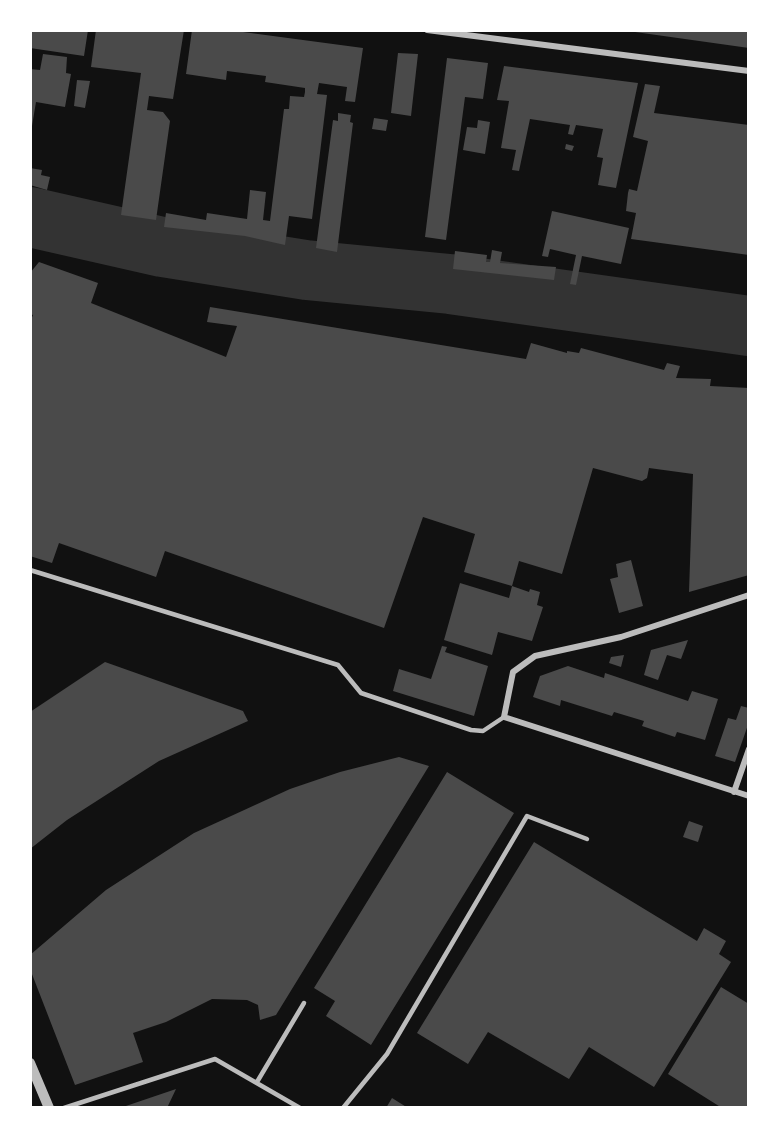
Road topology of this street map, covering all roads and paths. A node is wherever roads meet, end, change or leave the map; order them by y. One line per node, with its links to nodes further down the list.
1 (429, 30): 2 (street)
2 (749, 71)
3 (30, 570): 5 (lane)
4 (749, 595): 5 (street)
5 (504, 717): 7 (street)
6 (749, 749): 7 (street)
7 (734, 792): 8 (street)
8 (749, 796)
9 (587, 839): 16 (lane)
10 (304, 1003): 12 (lane)
11 (30, 1063): 13 (street)
12 (257, 1082): 14 (lane); 15 (lane)
13 (49, 1108)
14 (64, 1108)
15 (300, 1108)
16 (344, 1108)

